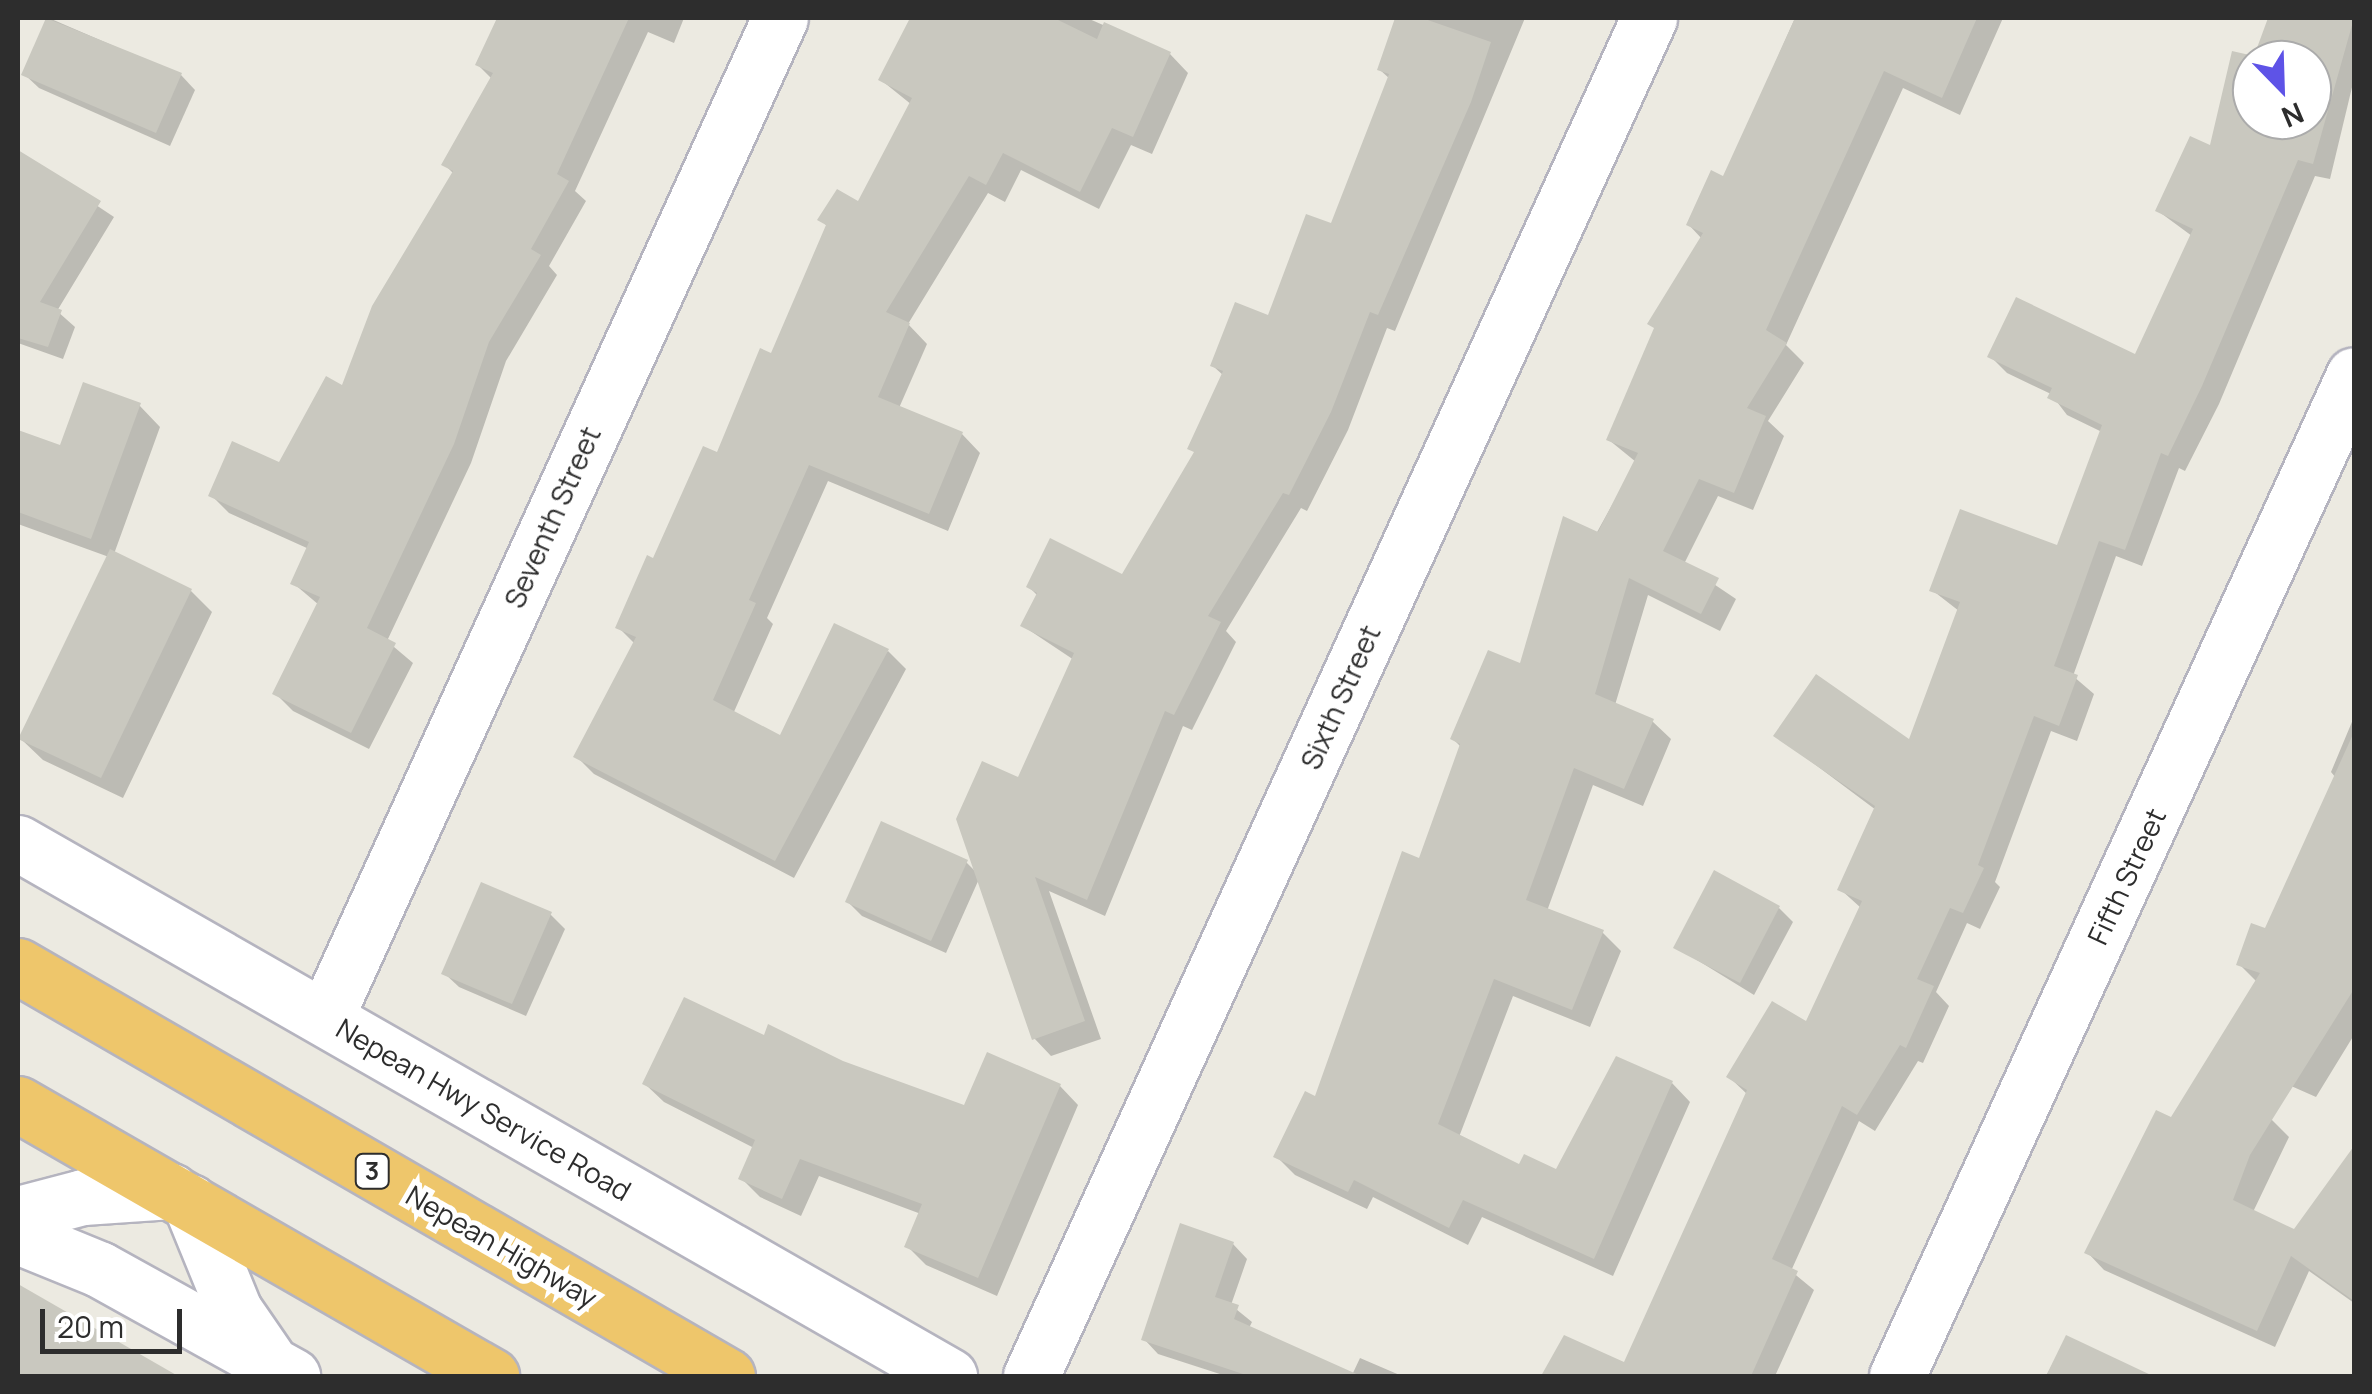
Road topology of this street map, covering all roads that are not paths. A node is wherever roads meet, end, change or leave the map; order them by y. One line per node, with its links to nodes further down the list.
1 (780, 18): 6 (street, Seventh Street)
2 (1648, 18): 15 (street, Sixth Street)
3 (2354, 375): 16 (street, Fifth Street)
4 (18, 843): 6 (street, Nepean Hwy Service Road)
5 (18, 966): 13 (highway, Nepean Highway / 3)
6 (326, 1016): 14 (street, Nepean Hwy Service Road)
7 (18, 1104): 8 (highway)
8 (180, 1197): 9 (street); 11 (street); 12 (highway)
9 (18, 1214)
10 (18, 1236): 11 (street)
11 (286, 1373)
12 (492, 1376)
13 (728, 1376)
14 (949, 1376)
15 (1030, 1376)
16 (1897, 1376)

